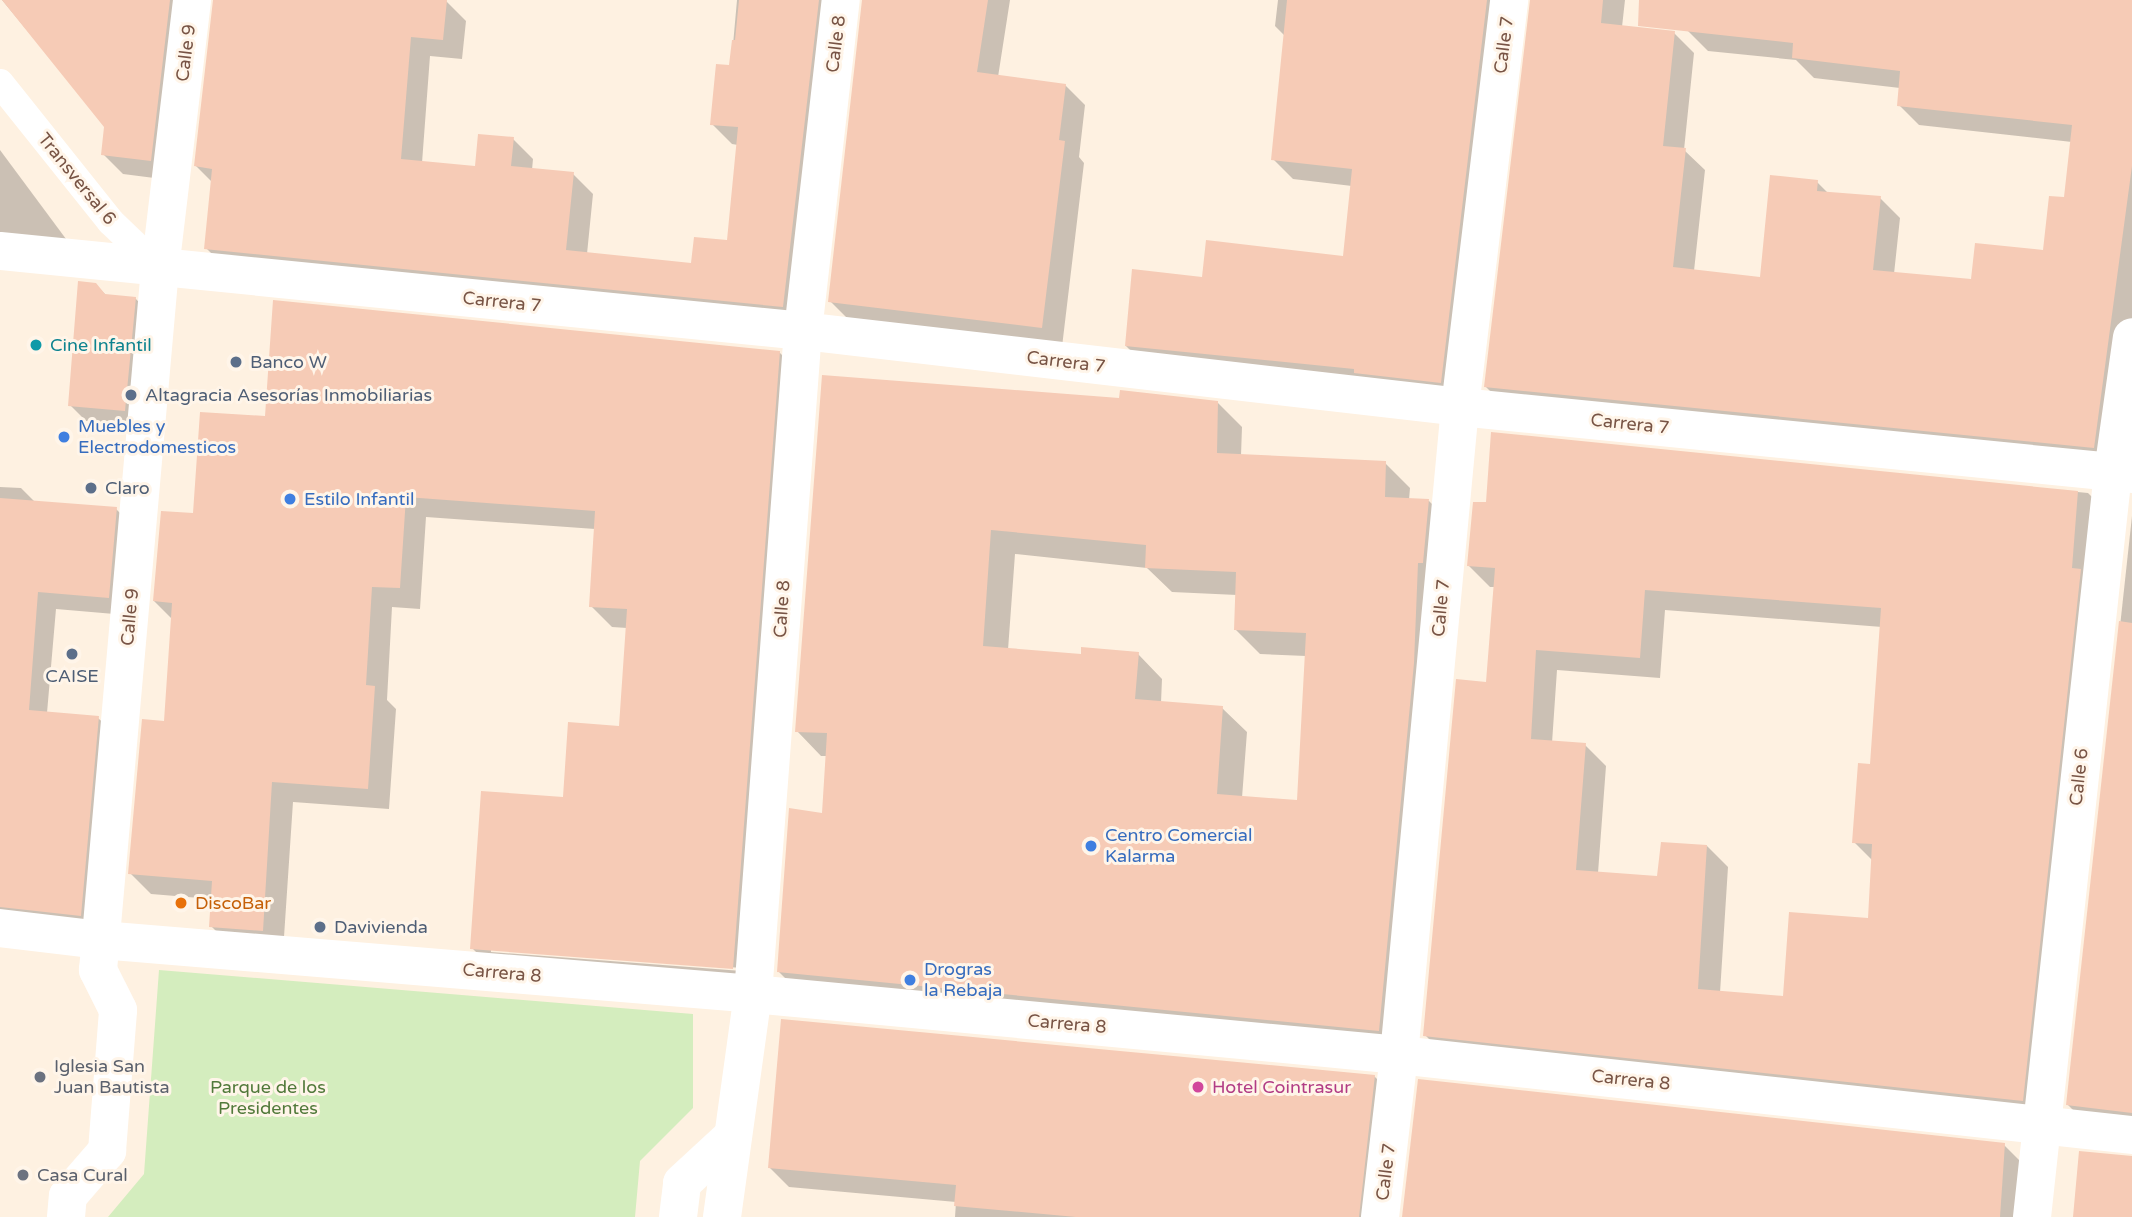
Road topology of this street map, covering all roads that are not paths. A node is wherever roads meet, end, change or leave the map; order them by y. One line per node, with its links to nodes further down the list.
1 (192, 0): 6 (street, Calle 9)
2 (841, 0): 7 (street, Calle 8)
3 (1509, 0): 9 (street, Calle 7)
4 (0, 83): 6 (street, Transversal 6)
5 (0, 251): 6 (street, Carrera 7)
6 (160, 269): 7 (street, Carrera 7); 12 (street, Calle 9)
7 (803, 331): 9 (street, Carrera 7); 13 (street, Calle 8)
8 (2132, 337): 10 (street, Calle 6)
9 (1460, 407): 10 (street, Carrera 7); 14 (street, Calle 7)
10 (2123, 473): 15 (street, Calle 6)
11 (0, 928): 12 (street, Carrera 8)
12 (101, 940): 13 (street, Carrera 8); 18 (street, Calle 9)
13 (753, 994): 14 (street, Carrera 8); 17 (street, Calle 8)
14 (1399, 1055): 15 (street, Carrera 8); 21 (street, Calle 7)
15 (2040, 1125): 16 (street, Carrera 8); 22 (street, Calle 6)
16 (2132, 1135)
17 (733, 1136): 19 (street); 20 (street, Calle 8)
18 (66, 1217)
19 (678, 1217)
20 (722, 1217)
21 (1380, 1217)
22 (2032, 1217)

